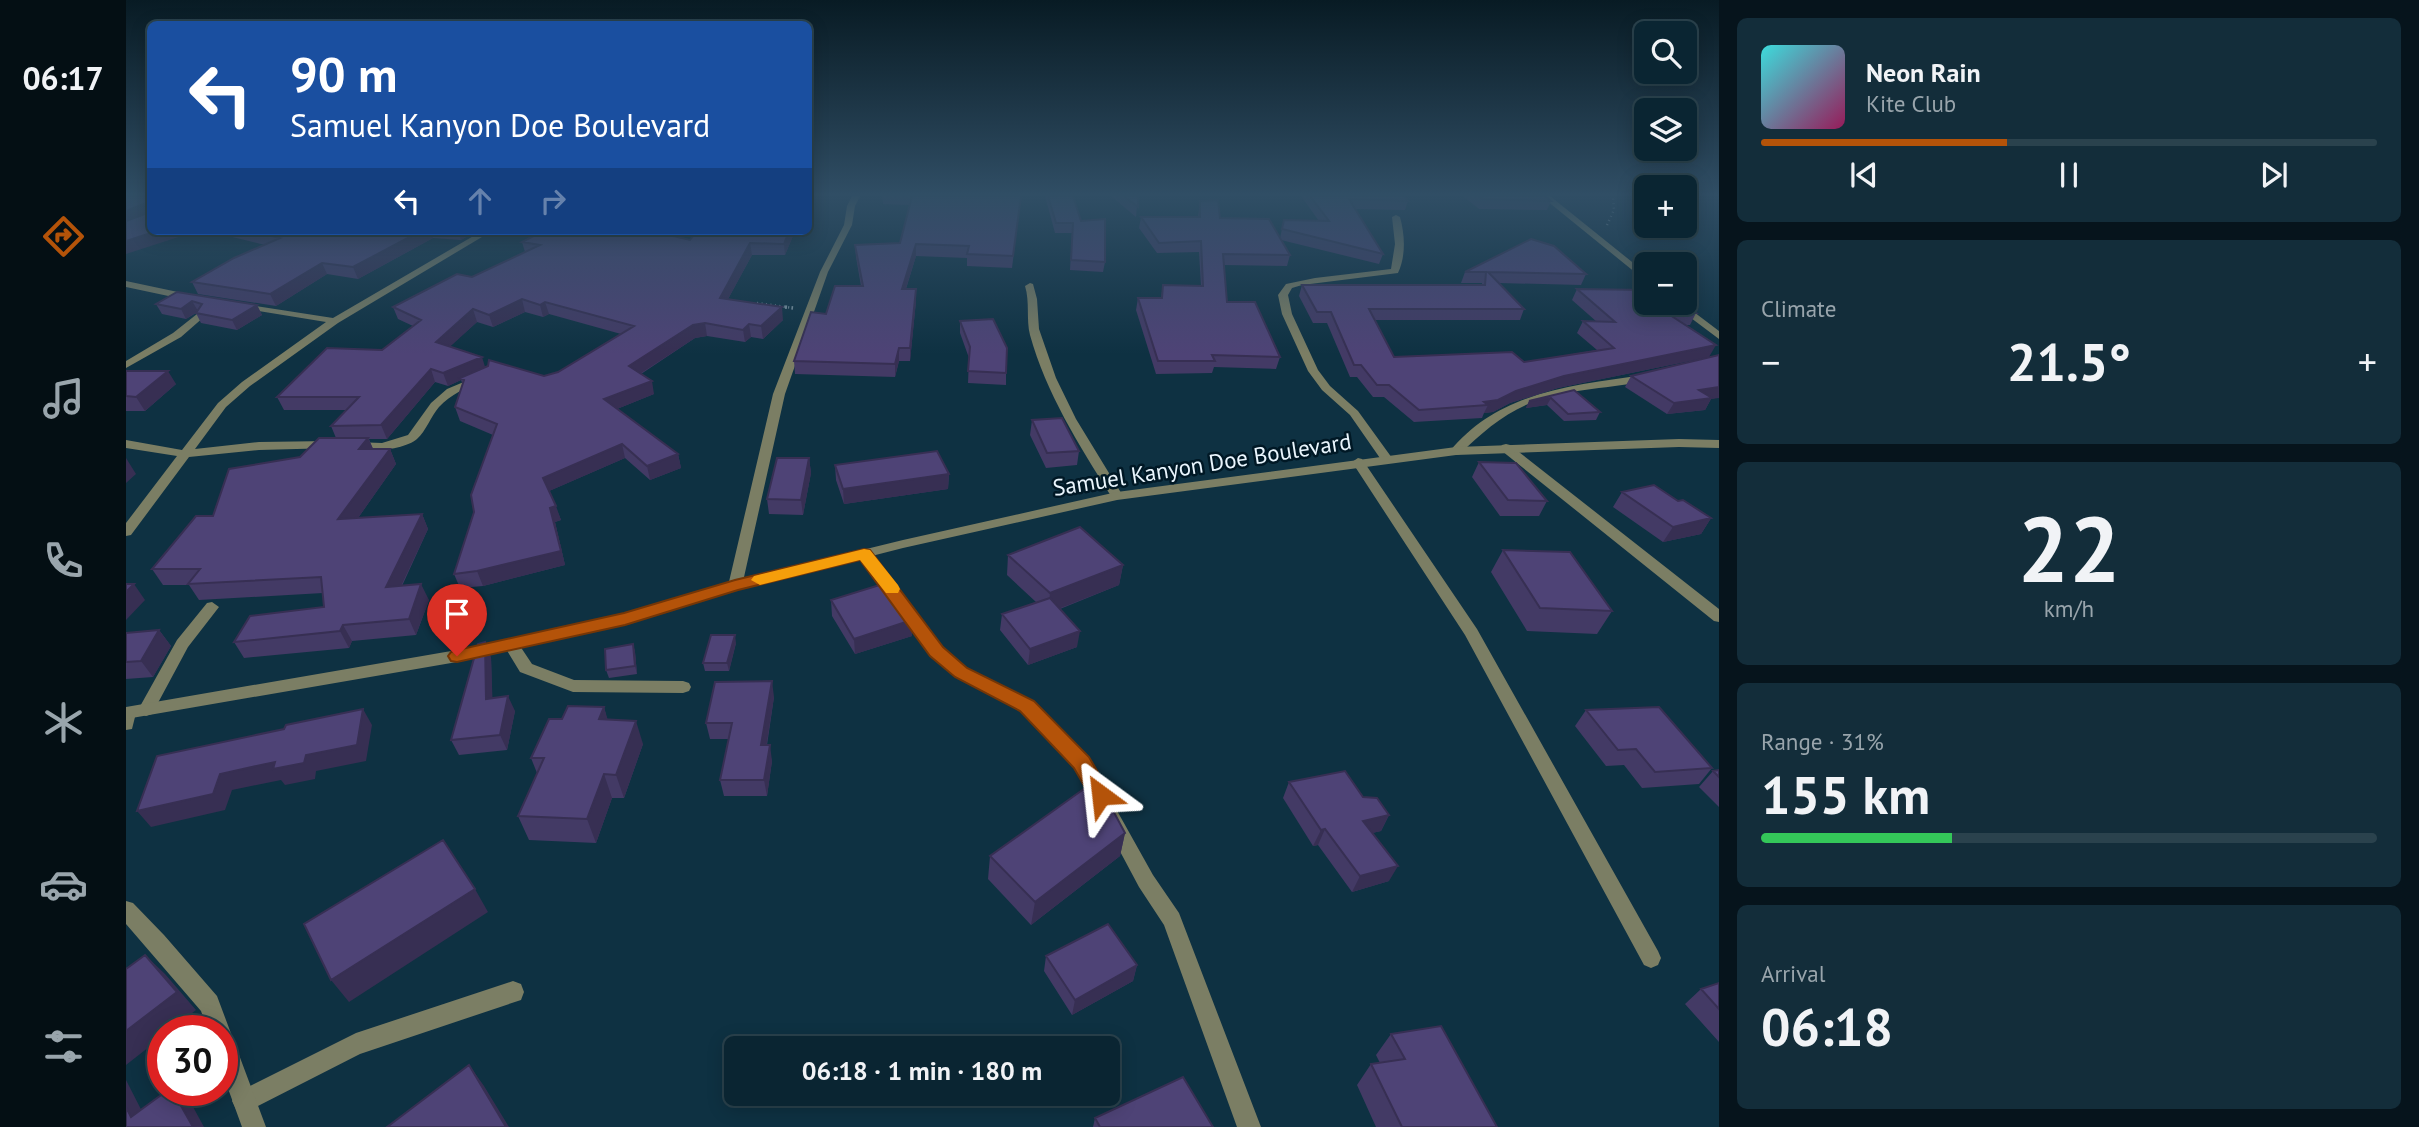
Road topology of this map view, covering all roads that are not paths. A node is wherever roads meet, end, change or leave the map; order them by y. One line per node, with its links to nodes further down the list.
1 (458, 249): 12 (street)
2 (836, 249): 27 (street)
3 (1398, 249): 22 (street)
4 (1609, 249): 5 (street)
5 (1634, 268)
6 (126, 284): 8 (street)
7 (1030, 286): 24 (street)
8 (197, 299)
9 (235, 304): 12 (street)
10 (1692, 315): 13 (street)
11 (200, 316): 14 (street)
12 (335, 321): 21 (street)
13 (1719, 336)
14 (126, 365)
15 (487, 375): 21 (street)
16 (1654, 376): 20 (street)
17 (126, 444): 21 (street)
18 (1719, 444): 19 (street, Samuel Kanyon Doe Boulevard)
19 (1506, 448): 20 (street, Samuel Kanyon Doe Boulevard); 29 (street)
20 (1456, 451): 22 (street, Samuel Kanyon Doe Boulevard)
21 (186, 454): 25 (street)
22 (1386, 458): 23 (street, Samuel Kanyon Doe Boulevard)
23 (1358, 462): 24 (street, Samuel Kanyon Doe Boulevard); 35 (street)
24 (1118, 496): 26 (street, Samuel Kanyon Doe Boulevard)
25 (126, 532)
26 (864, 554): 27 (street, Samuel Kanyon Doe Boulevard); 41 (street)
27 (735, 586): 30 (street, Samuel Kanyon Doe Boulevard)
28 (212, 607): 32 (street)
29 (1719, 617)
30 (511, 644): 31 (street); 32 (street, Samuel Kanyon Doe Boulevard)
31 (683, 687)
32 (146, 710): 33 (street, Samuel Kanyon Doe Boulevard)
33 (127, 717)
34 (126, 910): 37 (street)
35 (1651, 958)
36 (513, 992): 39 (street)
37 (213, 1015)
38 (238, 1085): 39 (street)
39 (244, 1101): 40 (street)
40 (254, 1127)
41 (1249, 1127)

